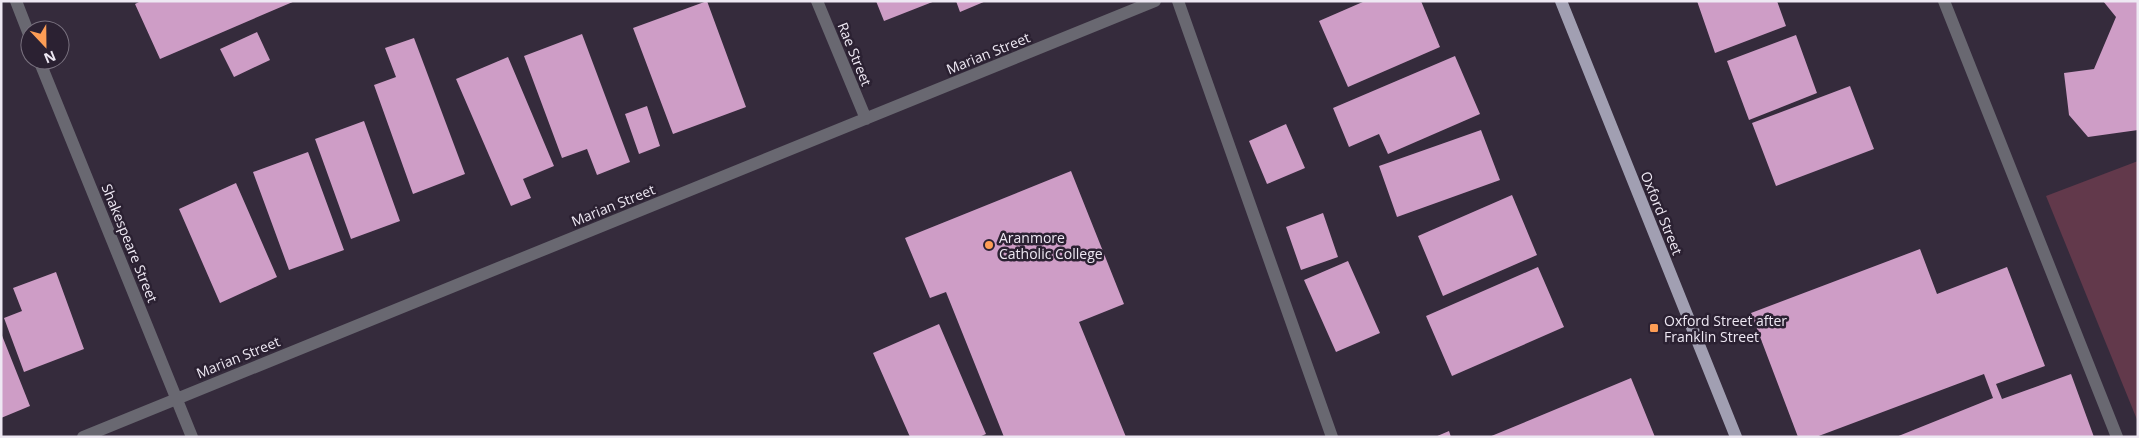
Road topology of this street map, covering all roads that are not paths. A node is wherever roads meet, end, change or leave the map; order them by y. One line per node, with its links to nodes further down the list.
1 (16, 1): 7 (street)
2 (817, 1): 9 (street, Rae Street)
3 (1154, 1): 9 (street, Marian Street)
4 (1178, 1): 13 (street)
5 (1561, 1): 14 (main road, Oxford Street)
6 (1944, 1): 15 (street)
7 (23, 20)
8 (43, 70): 10 (street, Shakespeare Street)
9 (866, 119): 10 (street, Marian Street)
10 (176, 398): 11 (street, Marian Street); 12 (street, Shakespeare Street)
11 (83, 437)
12 (192, 437)
13 (1332, 437)
14 (1736, 437)
15 (2117, 437)

